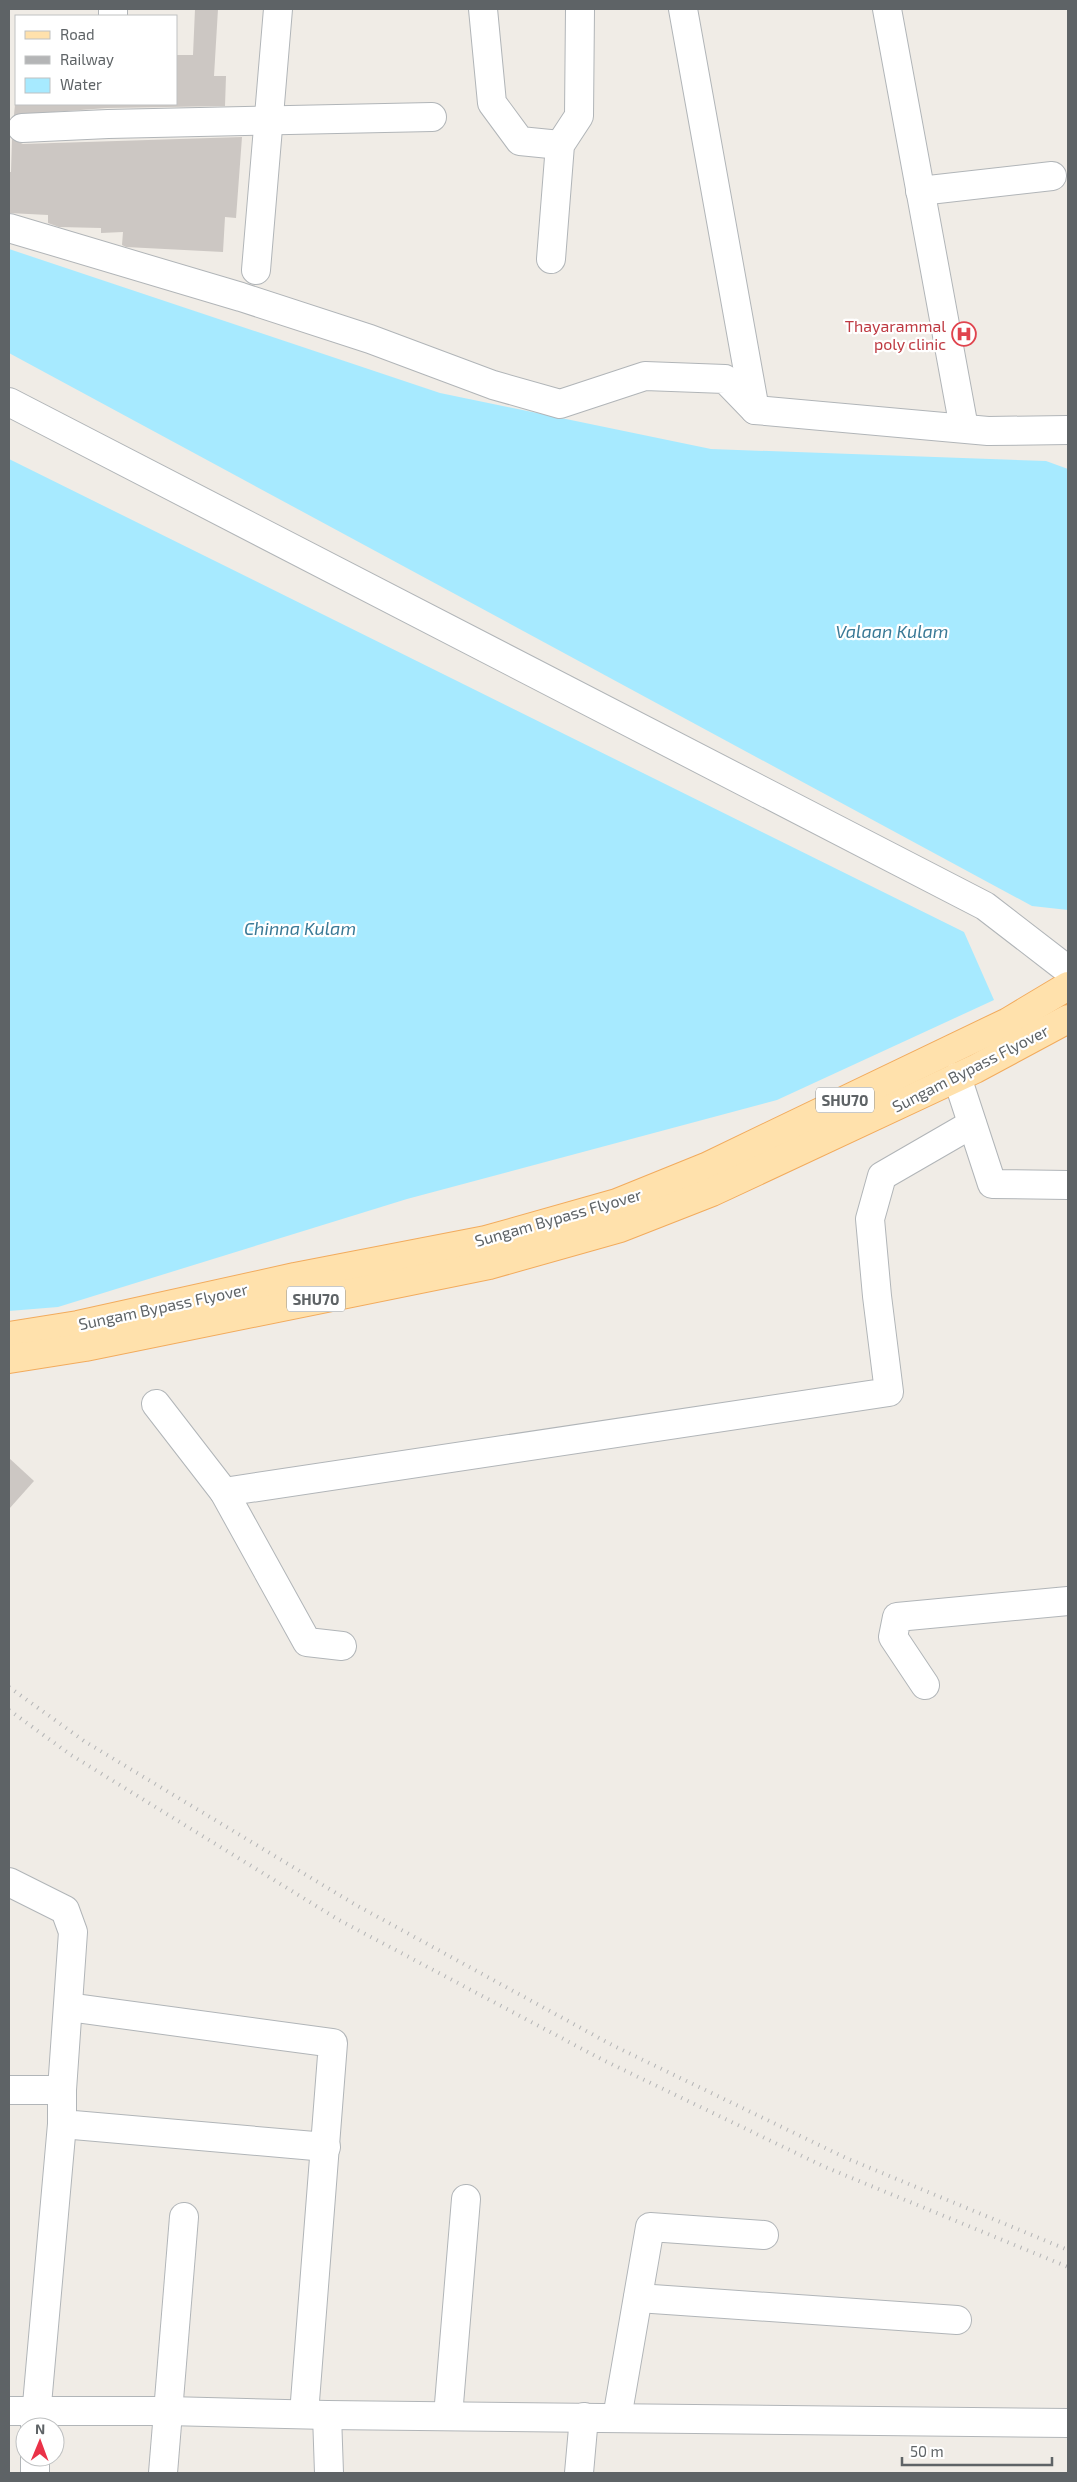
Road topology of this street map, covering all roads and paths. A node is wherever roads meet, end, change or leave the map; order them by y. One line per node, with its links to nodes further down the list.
1 (278, 9): 8 (street)
2 (482, 9): 10 (street)
3 (580, 9): 10 (street)
4 (683, 9): 17 (street)
5 (887, 9): 12 (street)
6 (108, 114): 8 (street); 9 (street)
7 (432, 117): 8 (street)
8 (269, 120): 15 (street)
9 (22, 128)
10 (560, 145): 14 (street)
11 (1052, 176): 12 (street)
12 (920, 191): 18 (street)
13 (9, 228): 17 (street)
14 (551, 259)
15 (256, 270)
16 (9, 402): 20 (street)
17 (755, 410): 18 (street)
18 (964, 428): 19 (street)
19 (1068, 430)
20 (1068, 970)
21 (1068, 986): 26 (main road, Sungam Bypass Flyover / SHU70)
22 (1068, 1018): 23 (main road, Sungam Bypass Flyover / SHU70)
23 (957, 1077): 24 (street); 26 (main road, Sungam Bypass Flyover / SHU70)
24 (972, 1124): 25 (street); 30 (street)
25 (1068, 1184)
26 (618, 1215): 27 (main road, Sungam Bypass Flyover / SHU70); 28 (main road, Sungam Bypass Flyover / SHU70)
27 (9, 1336)
28 (9, 1359)
29 (156, 1404): 30 (street)
30 (224, 1492): 32 (street)
31 (1068, 1601): 33 (street)
32 (342, 1646)
33 (925, 1685)
34 (9, 1882): 35 (street)
35 (68, 2007): 37 (street); 39 (street)
36 (9, 2090): 37 (street)
37 (62, 2090): 38 (street)
38 (62, 2124): 39 (street); 50 (street)
39 (326, 2147): 47 (street)
40 (466, 2199): 48 (street)
41 (184, 2217): 45 (street)
42 (764, 2235): 43 (street)
43 (638, 2298): 44 (street); 53 (street)
44 (957, 2320)
45 (168, 2410): 47 (street); 51 (street); 55 (street)
46 (9, 2411): 49 (street)
47 (316, 2415): 48 (street); 56 (street)
48 (448, 2416): 52 (street)
49 (28, 2417)
50 (35, 2417)
51 (65, 2417)
52 (584, 2418): 53 (street); 57 (street)
53 (618, 2418): 54 (street)
54 (1068, 2423)
55 (163, 2473)
56 (329, 2473)
57 (579, 2473)

